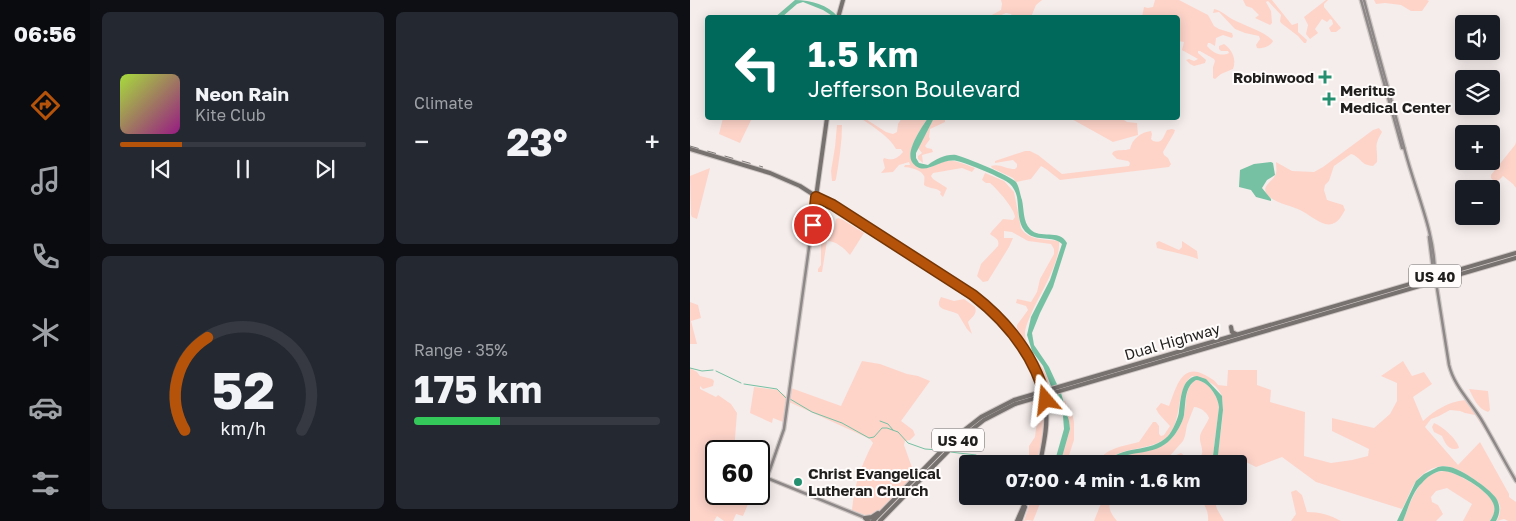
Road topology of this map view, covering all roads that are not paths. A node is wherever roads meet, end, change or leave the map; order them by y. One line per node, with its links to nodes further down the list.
1 (843, 0): 3 (main road)
2 (1363, 0): 17 (main road)
3 (838, 15)
4 (827, 120): 6 (main road)
5 (690, 149): 7 (main road)
6 (818, 181): 7 (main road); 8 (main road)
7 (810, 193): 8 (main road)
8 (816, 197): 9 (main road); 10 (main road); 11 (main road)
9 (826, 205): 10 (main road); 11 (main road)
10 (815, 210): 38 (main road)
11 (880, 237): 16 (main road); 18 (main road)
12 (1516, 253): 13 (main road, Dual Highway / US 40)
13 (1501, 257): 15 (main road); 17 (main road, Dual Highway / US 40)
14 (1516, 258): 15 (main road, Dual Highway / US 40)
15 (1478, 269): 19 (main road, Dual Highway / US 40)
16 (935, 274): 18 (main road); 20 (main road)
17 (1435, 276): 19 (main road); 22 (main road, Dual Highway / US 40)
18 (950, 280): 20 (main road); 21 (main road)
19 (1436, 282): 26 (main road, Dual Highway / US 40); 35 (main road)
20 (964, 292): 21 (main road)
21 (997, 319): 27 (main road); 30 (main road)
22 (1268, 325): 24 (main road, Dual Highway / US 40); 26 (main road)
23 (1231, 327): 24 (main road)
24 (1236, 334): 25 (main road, Dual Highway / US 40)
25 (1228, 337): 28 (main road); 29 (main road, Dual Highway / US 40)
26 (1241, 338): 28 (main road, Dual Highway / US 40)
27 (1016, 343): 30 (main road); 31 (main road)
28 (1207, 348): 29 (main road, Dual Highway / US 40)
29 (1198, 349): 31 (main road, Dual Highway / US 40)
30 (1025, 350): 31 (main road)
31 (1044, 392): 32 (main road, Dual Highway / US 40); 32 (main road, Dual Highway / US 40); 33 (main road)
32 (992, 413): 34 (main road, Dual Highway / US 40); 34 (main road, Dual Highway / US 40)
33 (1042, 455)
34 (934, 462): 37 (main road, Dual Highway / US 40); 37 (main road, Dual Highway / US 40)
35 (1516, 481)
36 (1025, 505): 42 (main road)
37 (890, 507): 38 (main road); 39 (main road, Dual Highway / US 40); 40 (main road, Dual Highway / US 40); 41 (main road)
38 (866, 520): 39 (main road)
39 (873, 521)
40 (880, 521)
41 (884, 521)
42 (1019, 521)

